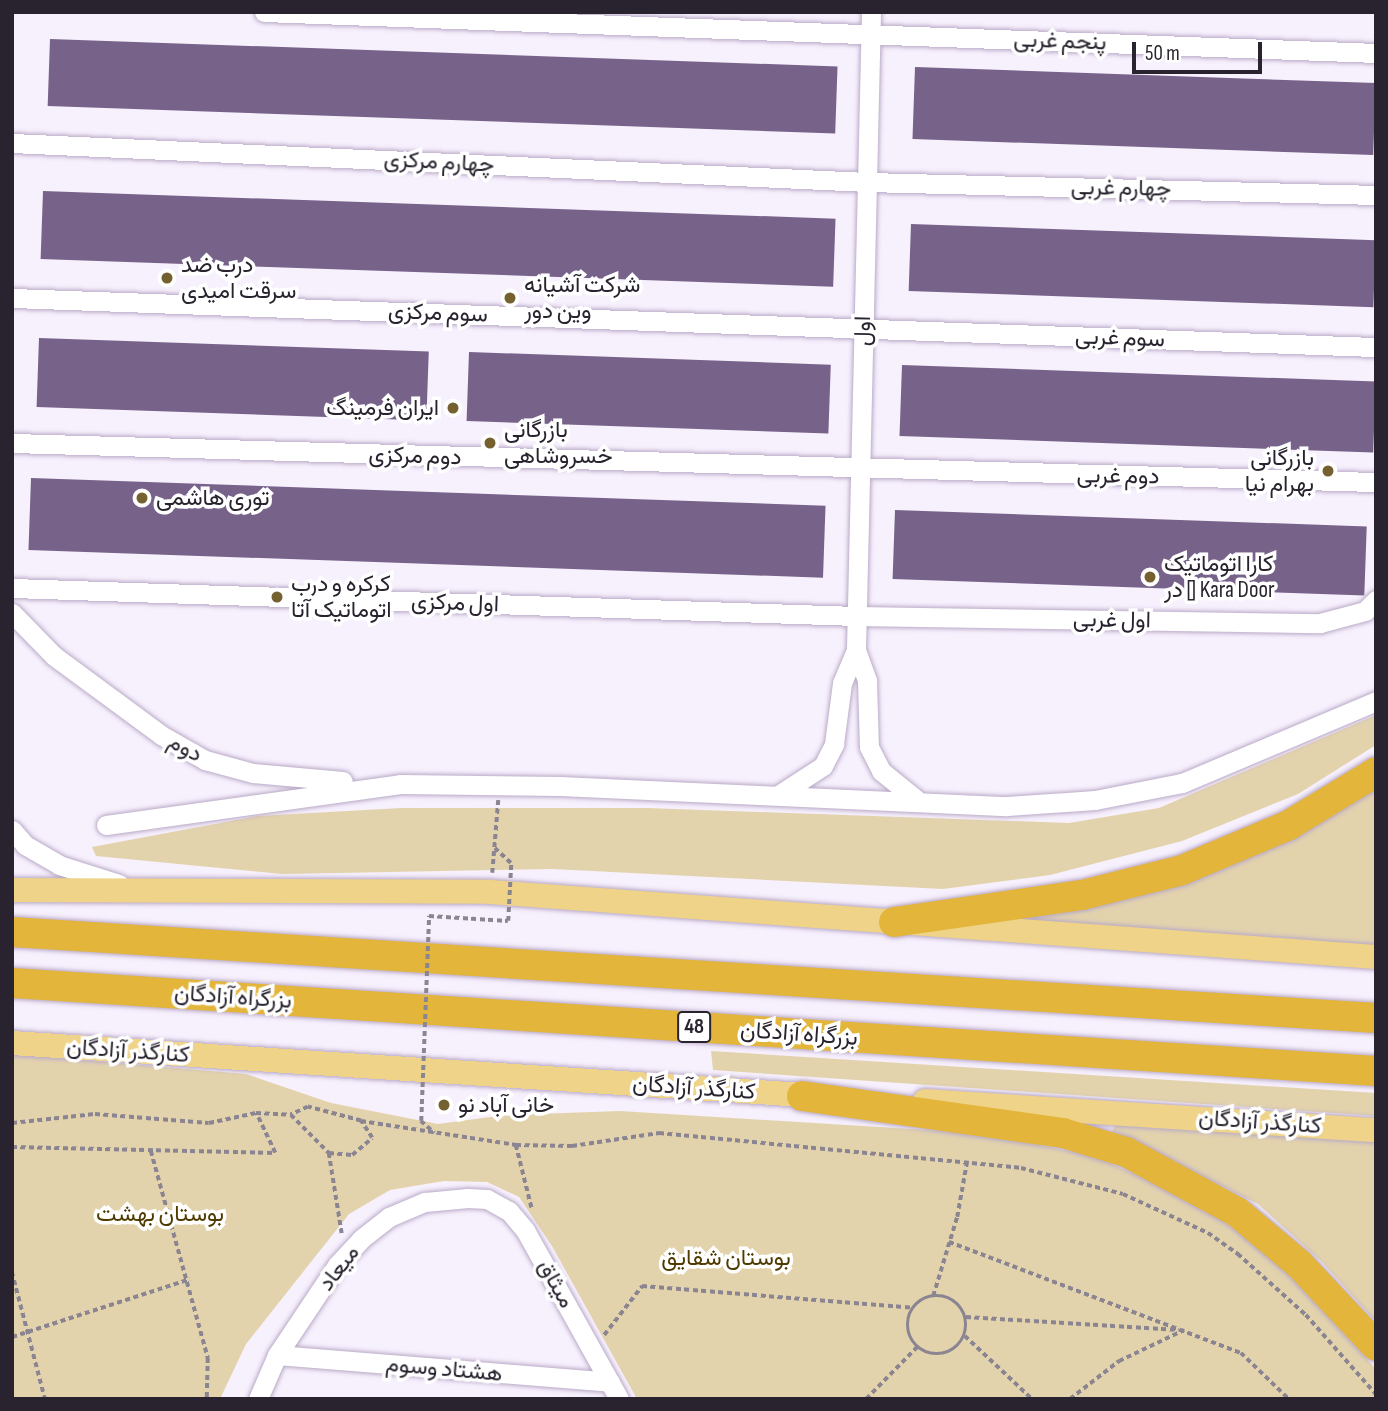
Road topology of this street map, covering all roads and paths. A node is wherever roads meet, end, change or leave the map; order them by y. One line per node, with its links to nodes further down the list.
1 (264, 12): 3 (street, پنجم غربی)
2 (871, 12): 3 (street, اول)
3 (870, 34): 4 (street, پنجم غربی); 6 (street, اول)
4 (1376, 53)
5 (12, 143): 6 (street, چهارم مرکزی)
6 (867, 182): 7 (street, چهارم غربی); 9 (street, اول)
7 (1376, 195)
8 (12, 298): 9 (street, سوم مرکزی)
9 (863, 328): 10 (street, سوم غربی); 12 (street, اول)
10 (1376, 347)
11 (12, 443): 12 (street, دوم مرکزی)
12 (860, 470): 13 (street, دوم غربی); 17 (street, اول)
13 (1376, 482)
14 (12, 588): 17 (street, اول مرکزی)
15 (1370, 605): 17 (street, اول غربی)
16 (12, 613): 21 (street, دوم)
17 (856, 616): 18 (street, اول)
18 (856, 650): 23 (street, اول); 24 (street, اول)
19 (1376, 701): 24 (street)
20 (1376, 772): 31 (highway)
21 (400, 784): 22 (street); 25 (street)
22 (499, 785): 23 (street); 27 (path)
23 (780, 794): 24 (street)
24 (921, 802)
25 (106, 825)
26 (12, 830): 29 (street)
27 (494, 847): 30 (path); 44 (path, bridge)
28 (12, 890): 29 (main road)
29 (159, 890): 30 (main road)
30 (490, 892): 31 (main road)
31 (894, 922): 33 (main road)
32 (12, 932): 35 (highway)
33 (1376, 957)
34 (12, 983): 37 (highway, بزرگراه آزادگان / 48)
35 (1376, 1018)
36 (12, 1043): 38 (main road, کنارگذر آزادگان)
37 (1376, 1071)
38 (802, 1096): 43 (main road, کنارگذر آزادگان); 64 (highway)
39 (256, 1113): 40 (path); 42 (path); 47 (path)
40 (291, 1115): 41 (path); 48 (path)
41 (361, 1121): 44 (path); 48 (path)
42 (12, 1123)
43 (1376, 1130)
44 (435, 1133): 45 (path)
45 (516, 1145): 49 (path); 51 (path)
46 (12, 1147): 47 (path)
47 (151, 1151): 55 (path)
48 (329, 1153): 53 (path)
49 (967, 1161): 52 (path); 68 (path)
50 (468, 1198): 53 (street, میعاد); 65 (street, میثاق)
51 (535, 1219)
52 (949, 1242): 56 (path); 59 (path)
53 (345, 1257): 66 (street, میعاد)
54 (12, 1272): 60 (path)
55 (190, 1279): 60 (path); 70 (path)
56 (933, 1296): 57 (path); 58 (path)
57 (913, 1308): 63 (path); 65 (path)
58 (966, 1317): 59 (path); 61 (path)
59 (1184, 1330): 74 (path); 75 (path)
60 (28, 1332): 62 (path); 69 (path)
61 (965, 1336): 63 (path); 73 (path)
62 (12, 1337)
63 (918, 1346): 72 (path)
64 (1376, 1346)
65 (593, 1349): 67 (street, میثاق)
66 (278, 1355): 67 (street, هشتاد وسوم); 71 (street, میعاد)
67 (615, 1391)
68 (1376, 1394)
69 (45, 1399)
70 (206, 1399)
71 (258, 1399)
72 (866, 1399)
73 (1032, 1399)
74 (1070, 1399)
75 (1289, 1399)

